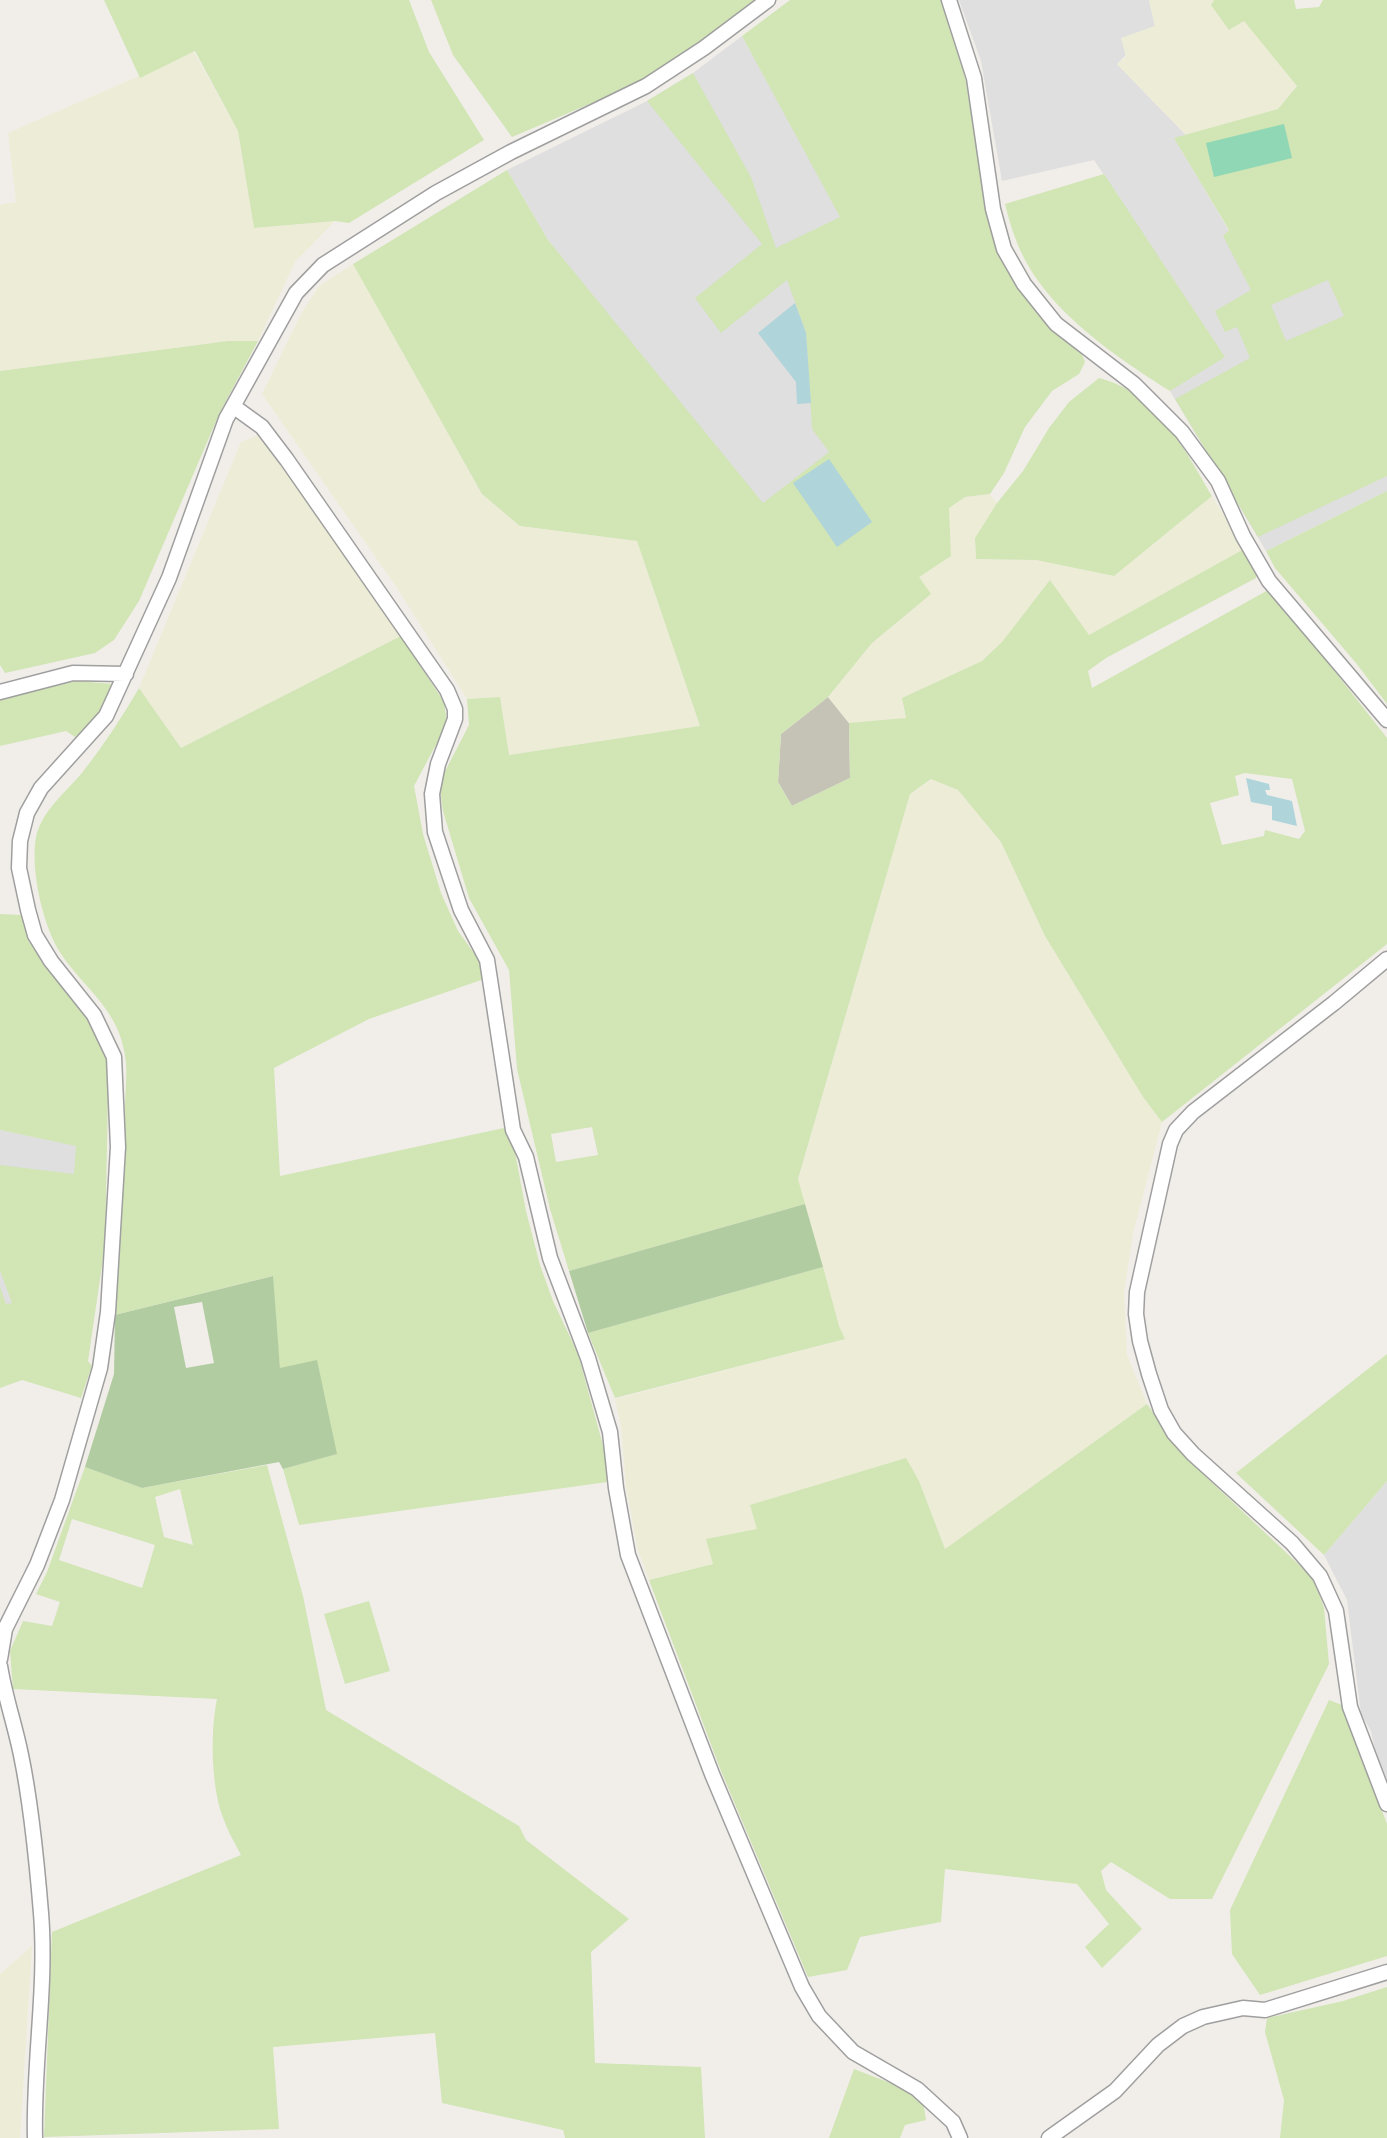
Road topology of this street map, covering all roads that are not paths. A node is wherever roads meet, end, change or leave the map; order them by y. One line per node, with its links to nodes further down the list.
1 (768, 0): 3 (street)
2 (949, 0): 6 (street)
3 (233, 406): 4 (street); 13 (street)
4 (126, 674): 5 (street); 8 (street)
5 (0, 692)
6 (1387, 720)
7 (1387, 959): 10 (street)
8 (0, 1659)
9 (0, 1666): 12 (street)
10 (1387, 1804)
11 (1387, 1972): 14 (street)
12 (35, 2138)
13 (960, 2138)
14 (1049, 2138)

